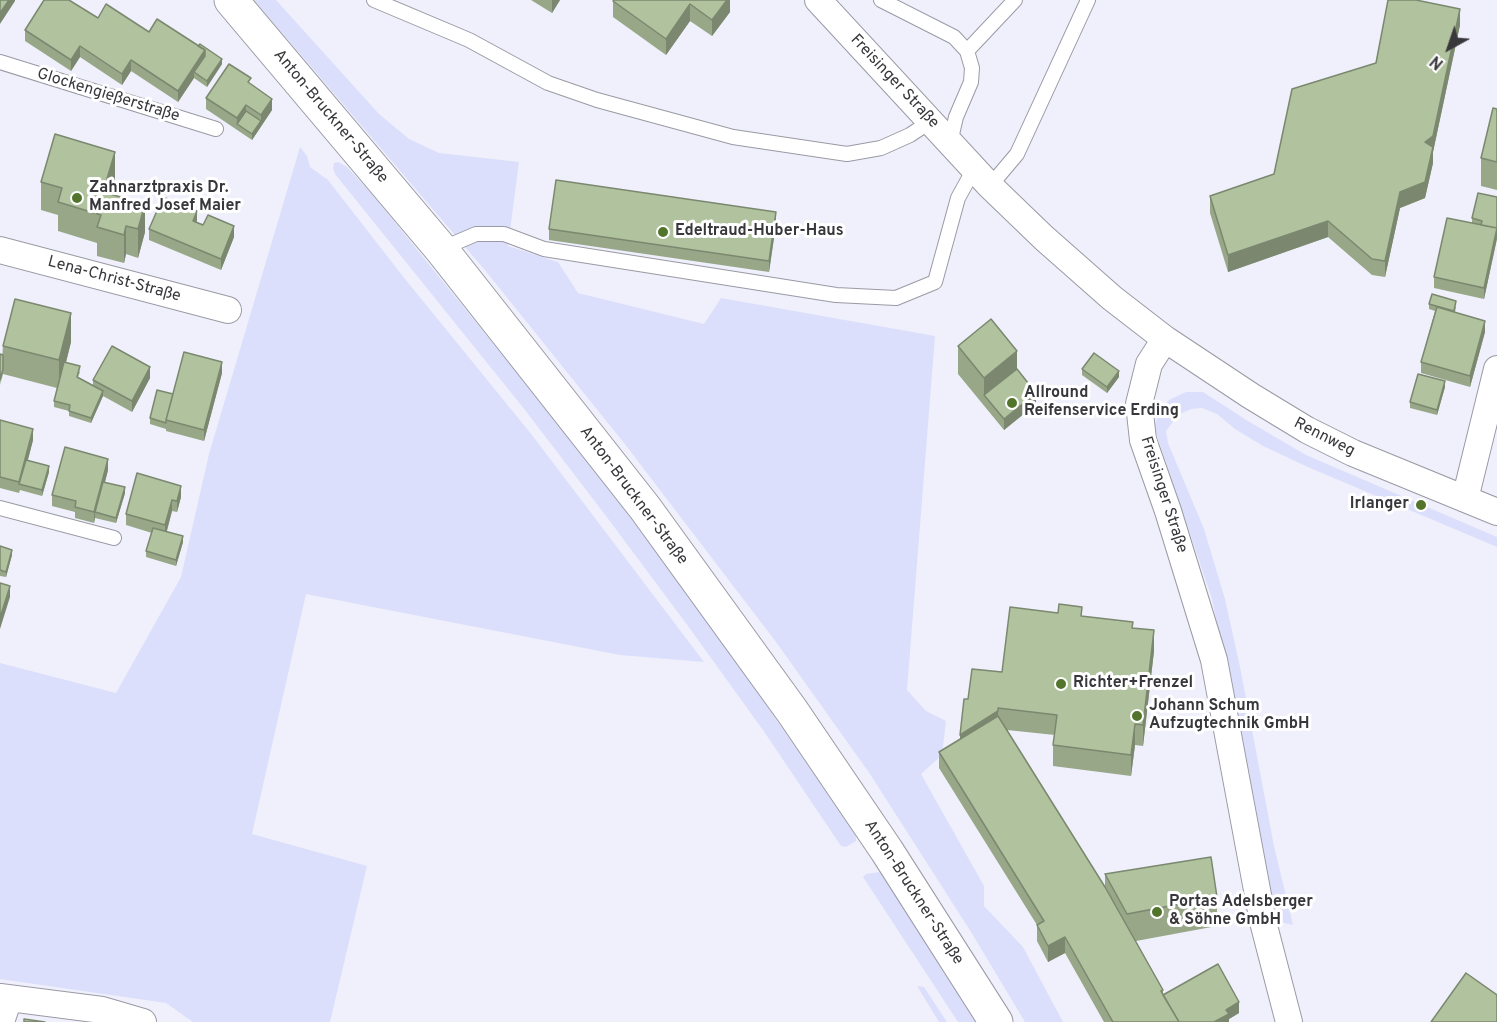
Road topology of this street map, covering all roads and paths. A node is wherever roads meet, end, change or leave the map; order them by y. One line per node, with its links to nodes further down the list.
1 (231, 0): 13 (main road, Anton-Bruckner-Straße)
2 (374, 0): 9 (lane)
3 (818, 0): 9 (street, Freisinger Straße)
4 (880, 0): 7 (lane)
5 (1015, 0): 7 (lane)
6 (1088, 0): 12 (lane)
7 (967, 51): 11 (lane)
8 (0, 62): 10 (lane, Glockengießerstraße)
9 (931, 121): 11 (street, Freisinger Straße)
10 (216, 129)
11 (950, 143): 12 (street, Freisinger Straße)
12 (982, 178): 13 (lane); 16 (street, Freisinger Straße)
13 (441, 249): 25 (main road, Anton-Bruckner-Straße)
14 (0, 250): 15 (street, Lena-Christ-Straße)
15 (228, 310)
16 (1165, 339): 18 (street, Rennweg); 26 (street, Freisinger Straße)
17 (1497, 369): 18 (street)
18 (1465, 499): 20 (street, Rennweg)
19 (0, 508): 21 (lane)
20 (1497, 512)
21 (114, 538)
22 (5, 998): 23 (street); 24 (street)
23 (1, 1022)
24 (143, 1022)
25 (996, 1022)
26 (1289, 1022)

